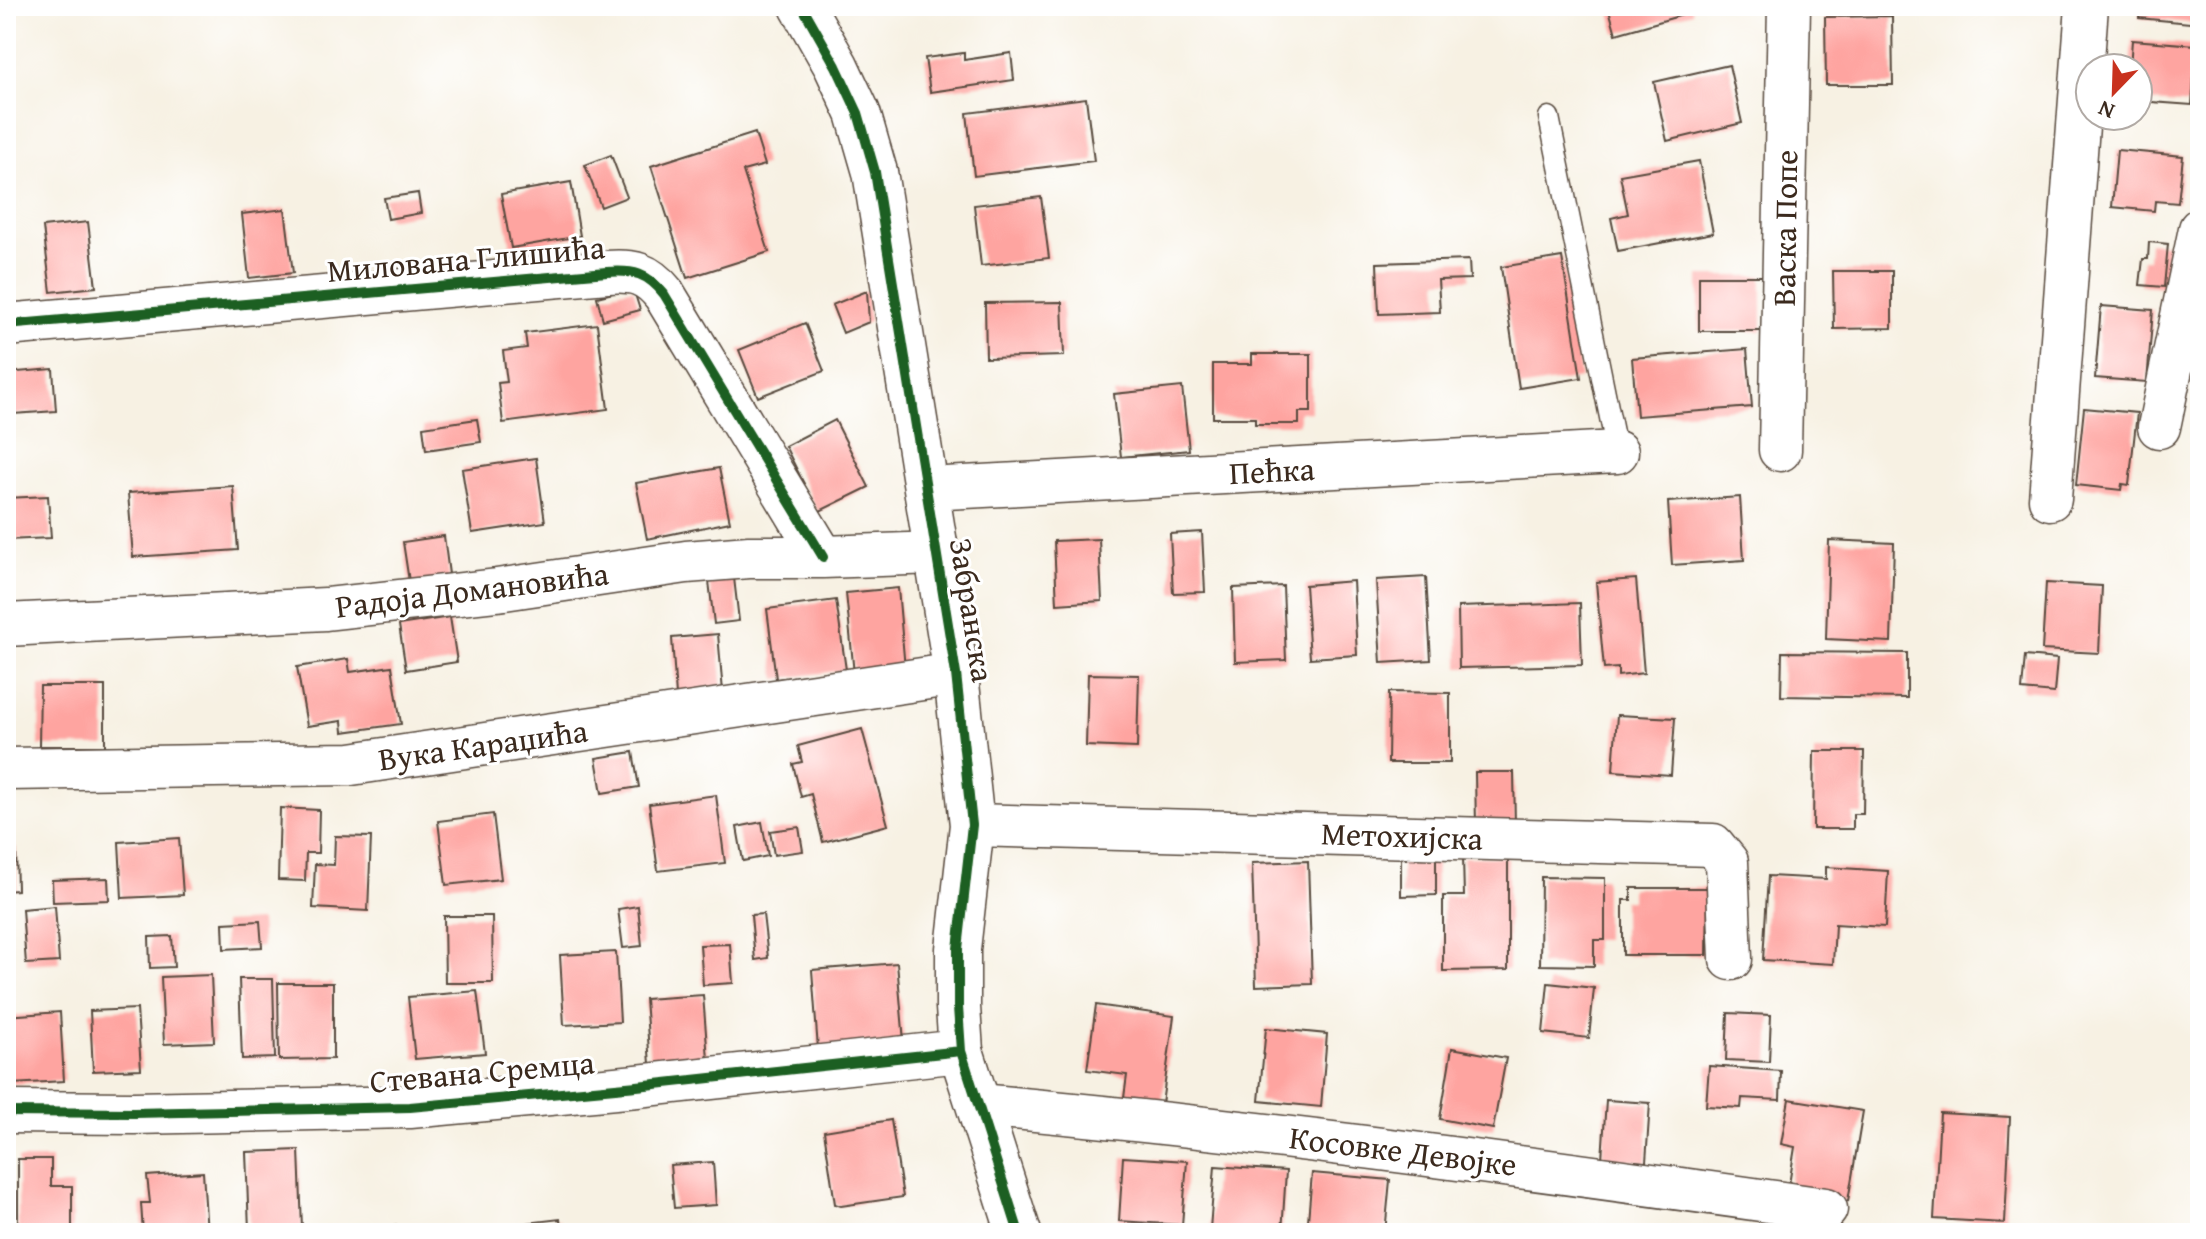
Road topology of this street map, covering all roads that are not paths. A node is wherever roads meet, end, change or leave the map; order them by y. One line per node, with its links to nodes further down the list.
1 (802, 6): 10 (street, Забранска)
2 (1789, 6): 8 (street, Васка Попе)
3 (2087, 6): 11 (street)
4 (1549, 117): 9 (lane)
5 (2200, 229): 7 (street)
6 (6, 325): 13 (street, Милована Глишића)
7 (2159, 427)
8 (1780, 450)
9 (1617, 452): 10 (street, Пећка)
10 (927, 489): 12 (street, Забранска)
11 (2050, 499)
12 (937, 553): 13 (street, Радоја Домановића); 15 (street, Забранска)
13 (823, 557): 14 (street, Радоја Домановића)
14 (6, 625)
15 (956, 674): 16 (street, Вука Караџића); 17 (street, Забранска)
16 (6, 769)
17 (972, 825): 18 (street, Метохијска); 19 (street, Забранска)
18 (1731, 959)
19 (961, 1051): 20 (street, Забранска); 21 (street, Стевана Сремца)
20 (979, 1105): 22 (street, Косовке Девојке); 23 (street, Забранска)
21 (6, 1112)
22 (1826, 1209)
23 (1019, 1233)

